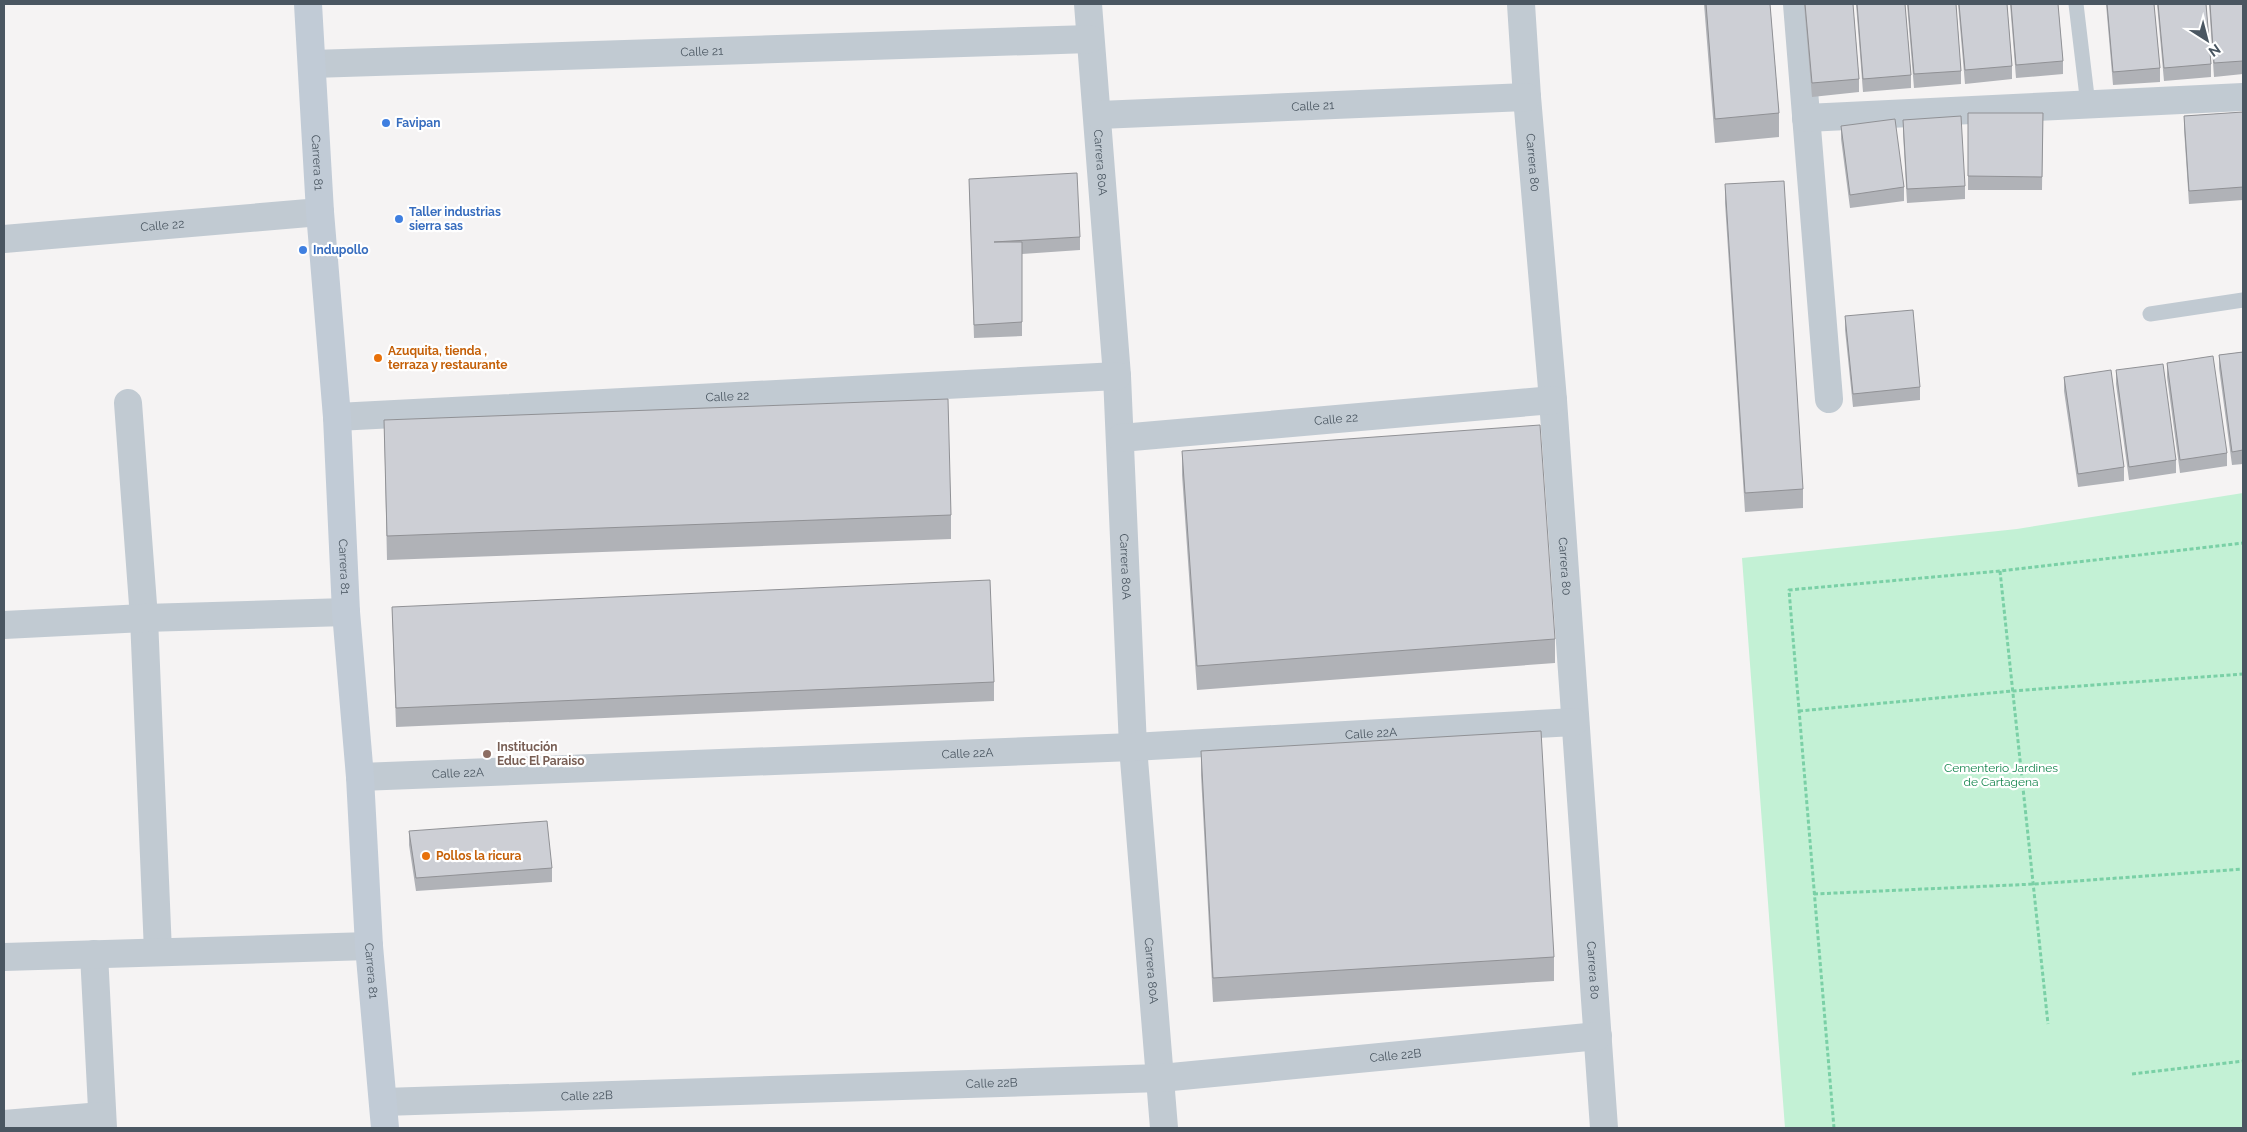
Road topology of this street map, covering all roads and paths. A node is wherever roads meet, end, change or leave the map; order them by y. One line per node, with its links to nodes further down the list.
1 (308, 4): 7 (street, Carrera 81)
2 (1088, 4): 6 (street, Carrera 80A)
3 (1520, 4): 8 (street, Carrera 80)
4 (1797, 4): 12 (street)
5 (2076, 4): 10 (lane)
6 (1090, 39): 7 (street, Calle 21); 11 (street, Carrera 80A)
7 (312, 64): 13 (street, Carrera 81)
8 (1526, 97): 11 (street, Calle 21); 19 (street, Carrera 80)
9 (2243, 97): 10 (street)
10 (2088, 105): 12 (street)
11 (1098, 115): 17 (street, Carrera 80A)
12 (1806, 118): 18 (street)
13 (320, 212): 14 (street, Calle 22); 21 (street, Carrera 81)
14 (4, 239)
15 (2243, 300): 16 (lane)
16 (2150, 314)
17 (1118, 376): 21 (street, Calle 22); 22 (street, Carrera 80A)
18 (1829, 398)
19 (1553, 400): 22 (street, Calle 22); 31 (street, Carrera 80)
20 (128, 403): 26 (street)
21 (337, 418): 25 (street, Carrera 81)
22 (1121, 438): 32 (street, Carrera 80A)
23 (2243, 543): 24 (path)
24 (2000, 571): 29 (path); 30 (path)
25 (346, 612): 26 (street); 33 (street, Carrera 81)
26 (144, 618): 27 (street); 38 (street)
27 (4, 625)
28 (2243, 674): 29 (path)
29 (2012, 691): 30 (path); 35 (path)
30 (1799, 711): 36 (path)
31 (1574, 722): 32 (street, Calle 22A); 42 (street, Carrera 80)
32 (1133, 747): 33 (street, Calle 22A); 45 (street, Carrera 80A)
33 (360, 778): 37 (street, Carrera 81)
34 (2243, 869): 35 (path)
35 (2035, 884): 36 (path); 41 (path)
36 (1814, 894): 51 (path)
37 (369, 946): 38 (street); 46 (street, Carrera 81)
38 (158, 952): 39 (street)
39 (94, 954): 40 (street); 47 (street)
40 (4, 957)
41 (2048, 1024)
42 (1598, 1036): 45 (street, Calle 22B); 50 (street, Carrera 80)
43 (2243, 1061): 44 (path)
44 (2132, 1074)
45 (1161, 1078): 46 (street, Calle 22B); 49 (street, Carrera 80A)
46 (384, 1115)
47 (102, 1122): 48 (street)
48 (4, 1124)
49 (1164, 1128)
50 (1604, 1128)
51 (1834, 1128)

